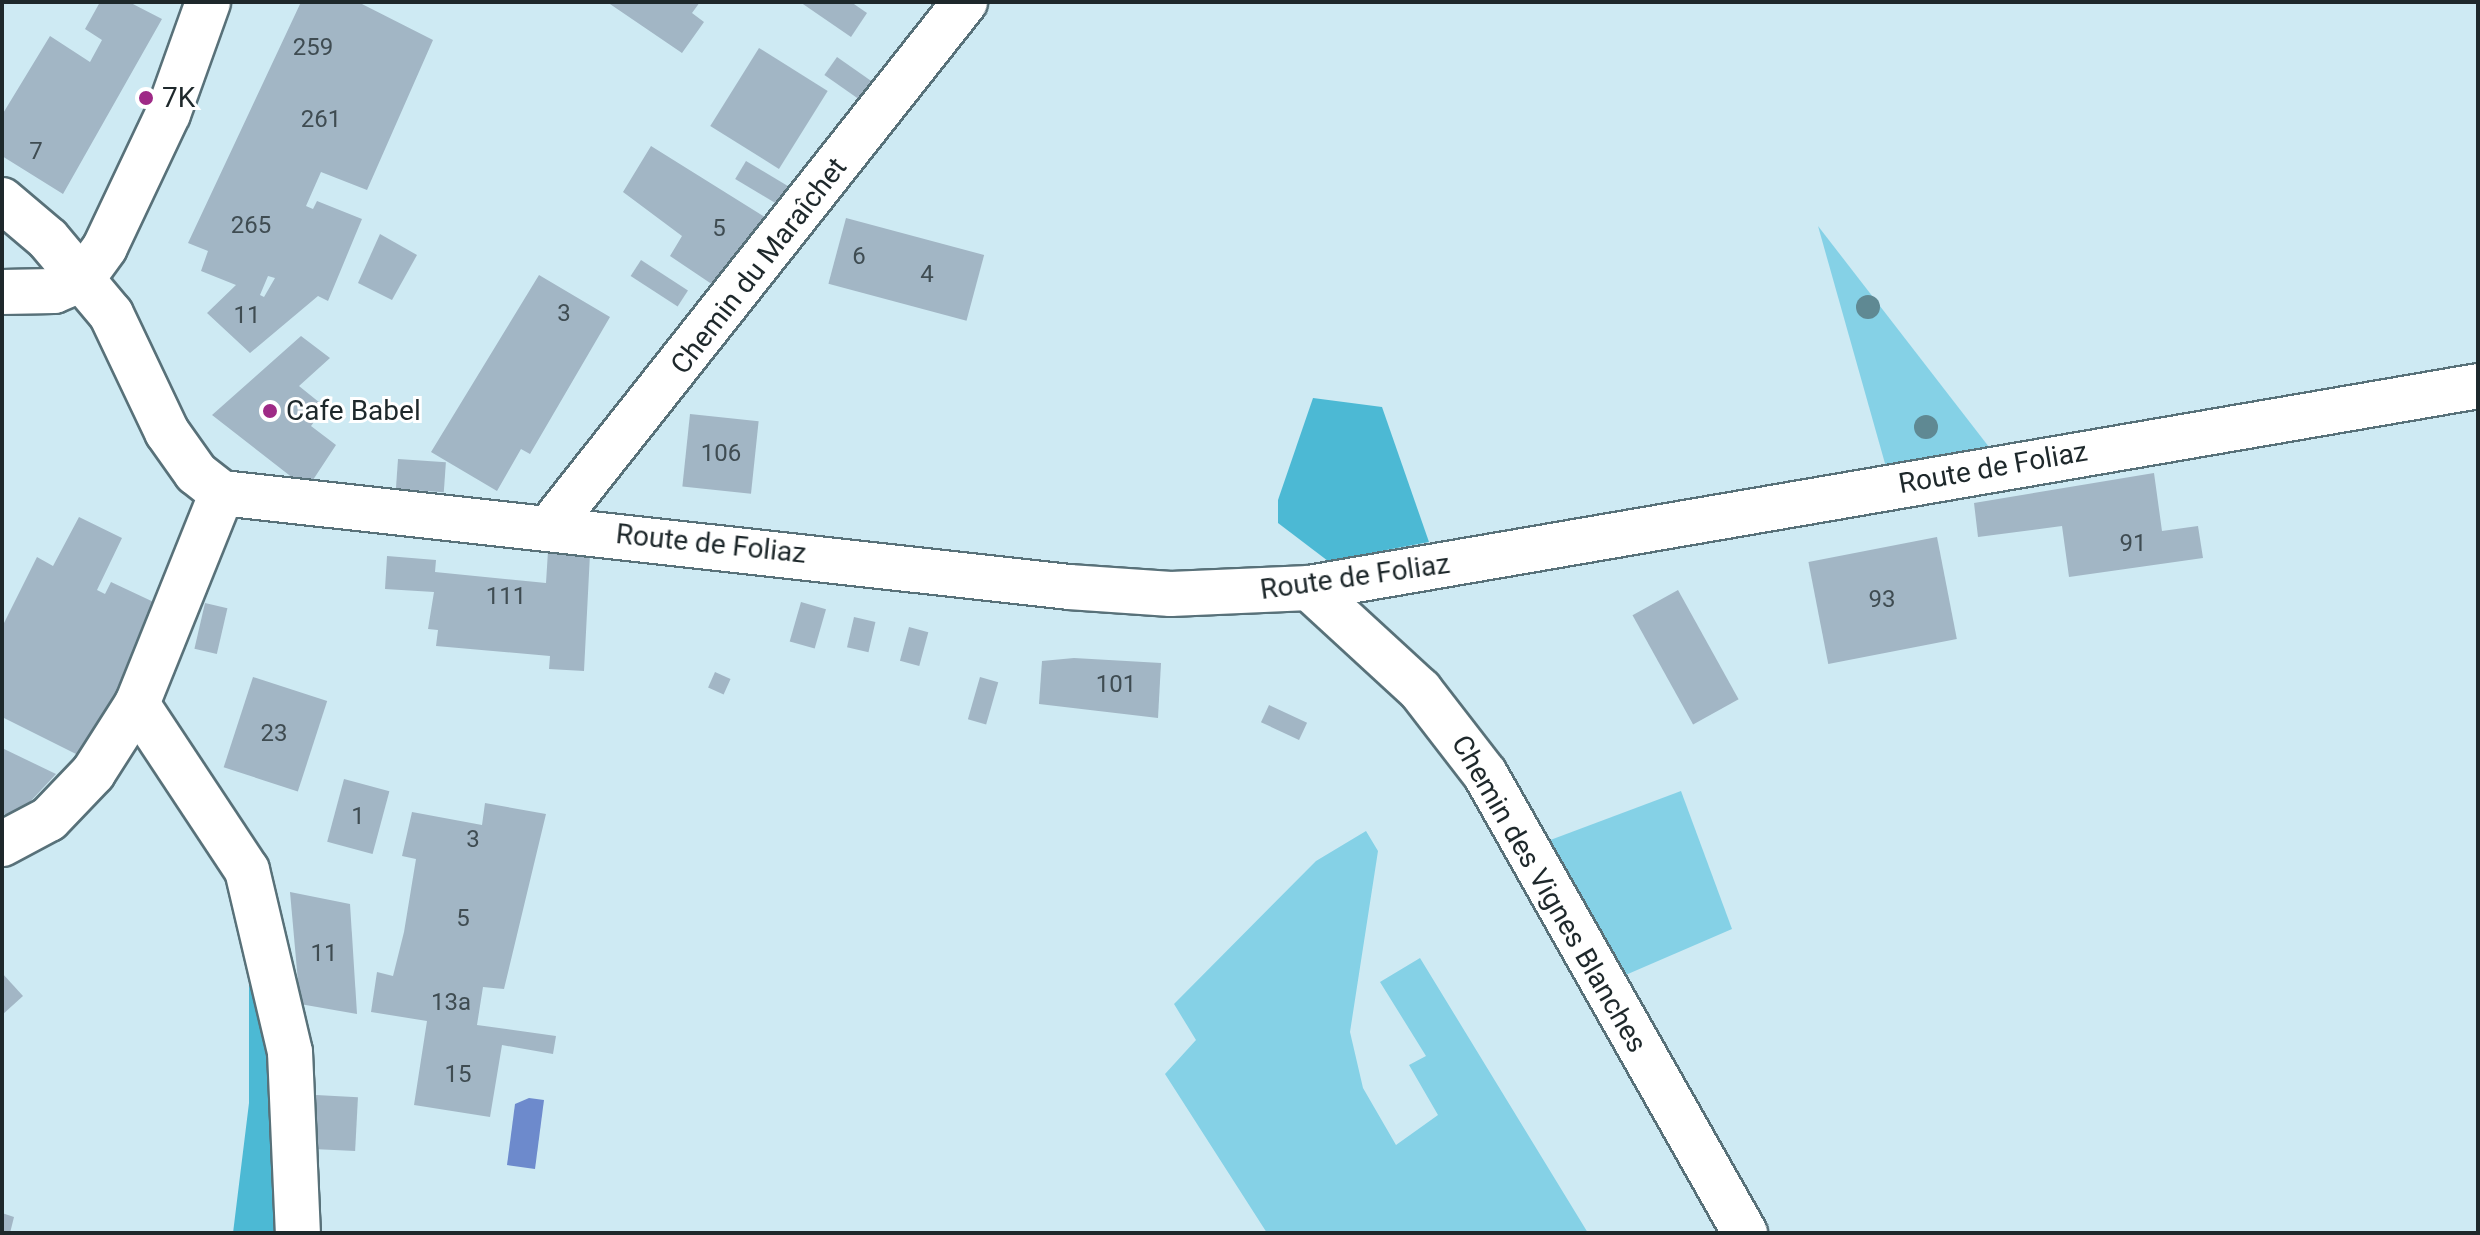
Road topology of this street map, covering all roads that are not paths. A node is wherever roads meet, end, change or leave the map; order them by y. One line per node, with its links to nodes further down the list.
1 (208, 2): 4 (street)
2 (965, 2): 8 (street, Chemin du Maraîchet)
3 (2, 200): 4 (street)
4 (82, 279): 5 (street); 7 (street)
5 (2, 292)
6 (2478, 386): 9 (street, Route de Foliaz)
7 (222, 493): 8 (street, Route de Foliaz); 10 (street)
8 (549, 528): 9 (street, Route de Foliaz)
9 (1309, 588): 13 (street, Chemin des Vignes Blanches)
10 (137, 704): 11 (street); 12 (street)
11 (2, 844)
12 (298, 1233)
13 (1745, 1233)

